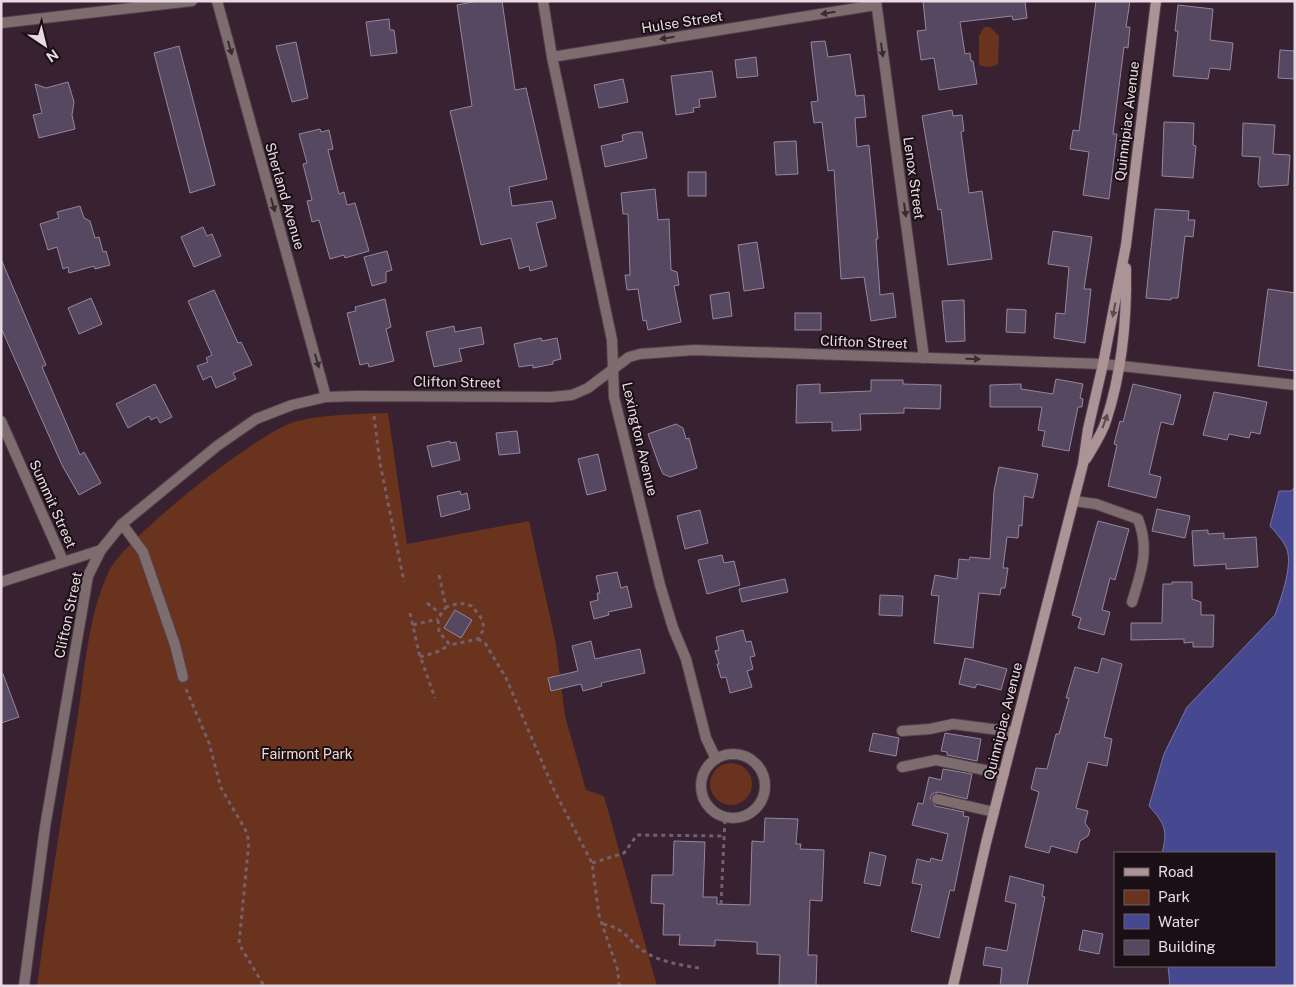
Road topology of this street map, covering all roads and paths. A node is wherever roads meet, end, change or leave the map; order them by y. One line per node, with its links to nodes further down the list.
1 (192, 1): 6 (street)
2 (217, 1): 14 (street, Sherland Avenue, one-way to 14)
3 (543, 1): 7 (street, Lexington Avenue)
4 (1156, 1): 8 (main road, Quinnipiac Avenue)
5 (876, 3): 7 (street, Hulse Street, one-way to 7); 9 (street, Lenox Street, one-way to 9)
6 (1, 23)
7 (552, 56): 12 (street, Lexington Avenue)
8 (1126, 244): 10 (main road, Quinnipiac Avenue, one-way to 10); 11 (main road, Quinnipiac Avenue)
9 (924, 358): 10 (street, Clifton Street, one-way to 10); 12 (street, Clifton Street)
10 (1103, 364): 11 (street, Clifton Street); 17 (main road, Quinnipiac Avenue)
11 (1119, 366): 13 (street, Clifton Street); 17 (main road, Quinnipiac Avenue, one-way to 11)
12 (612, 369): 14 (street, Clifton Street); 39 (street, Lexington Avenue)
13 (1295, 386)
14 (326, 397): 19 (street, Clifton Street)
15 (374, 416): 24 (path)
16 (1, 421): 21 (street, Summit Street)
17 (1083, 464): 18 (main road, Quinnipiac Avenue)
18 (1074, 501): 25 (street); 38 (main road, Quinnipiac Avenue)
19 (122, 524): 20 (street, Clifton Street); 35 (street)
20 (101, 550): 21 (street, Summit Street); 50 (street, Clifton Street)
21 (63, 561): 23 (street)
22 (439, 575): 27 (path)
23 (1, 582)
24 (404, 582)
25 (1132, 602)
26 (427, 603): 29 (path)
27 (446, 607): 29 (path); 32 (path)
28 (410, 613): 31 (path)
29 (441, 614): 30 (path)
30 (438, 618): 31 (path); 33 (path)
31 (412, 625): 34 (path)
32 (478, 638): 33 (path); 46 (path)
33 (450, 645): 34 (path)
34 (420, 657): 36 (path)
35 (182, 677): 51 (path)
36 (435, 698)
37 (902, 731): 38 (street)
38 (1015, 732): 41 (main road, Quinnipiac Avenue)
39 (716, 759): 44 (street); 44 (street)
40 (902, 767): 41 (street)
41 (1004, 774): 43 (main road, Quinnipiac Avenue)
42 (938, 799): 43 (street)
43 (994, 812): 53 (main road, Quinnipiac Avenue)
44 (725, 817): 45 (path)
45 (724, 836): 46 (path); 47 (path)
46 (592, 863): 48 (path)
47 (721, 904)
48 (602, 924): 49 (path); 52 (path)
49 (699, 968)
50 (24, 986)
51 (264, 986)
52 (620, 986)
53 (953, 986)

